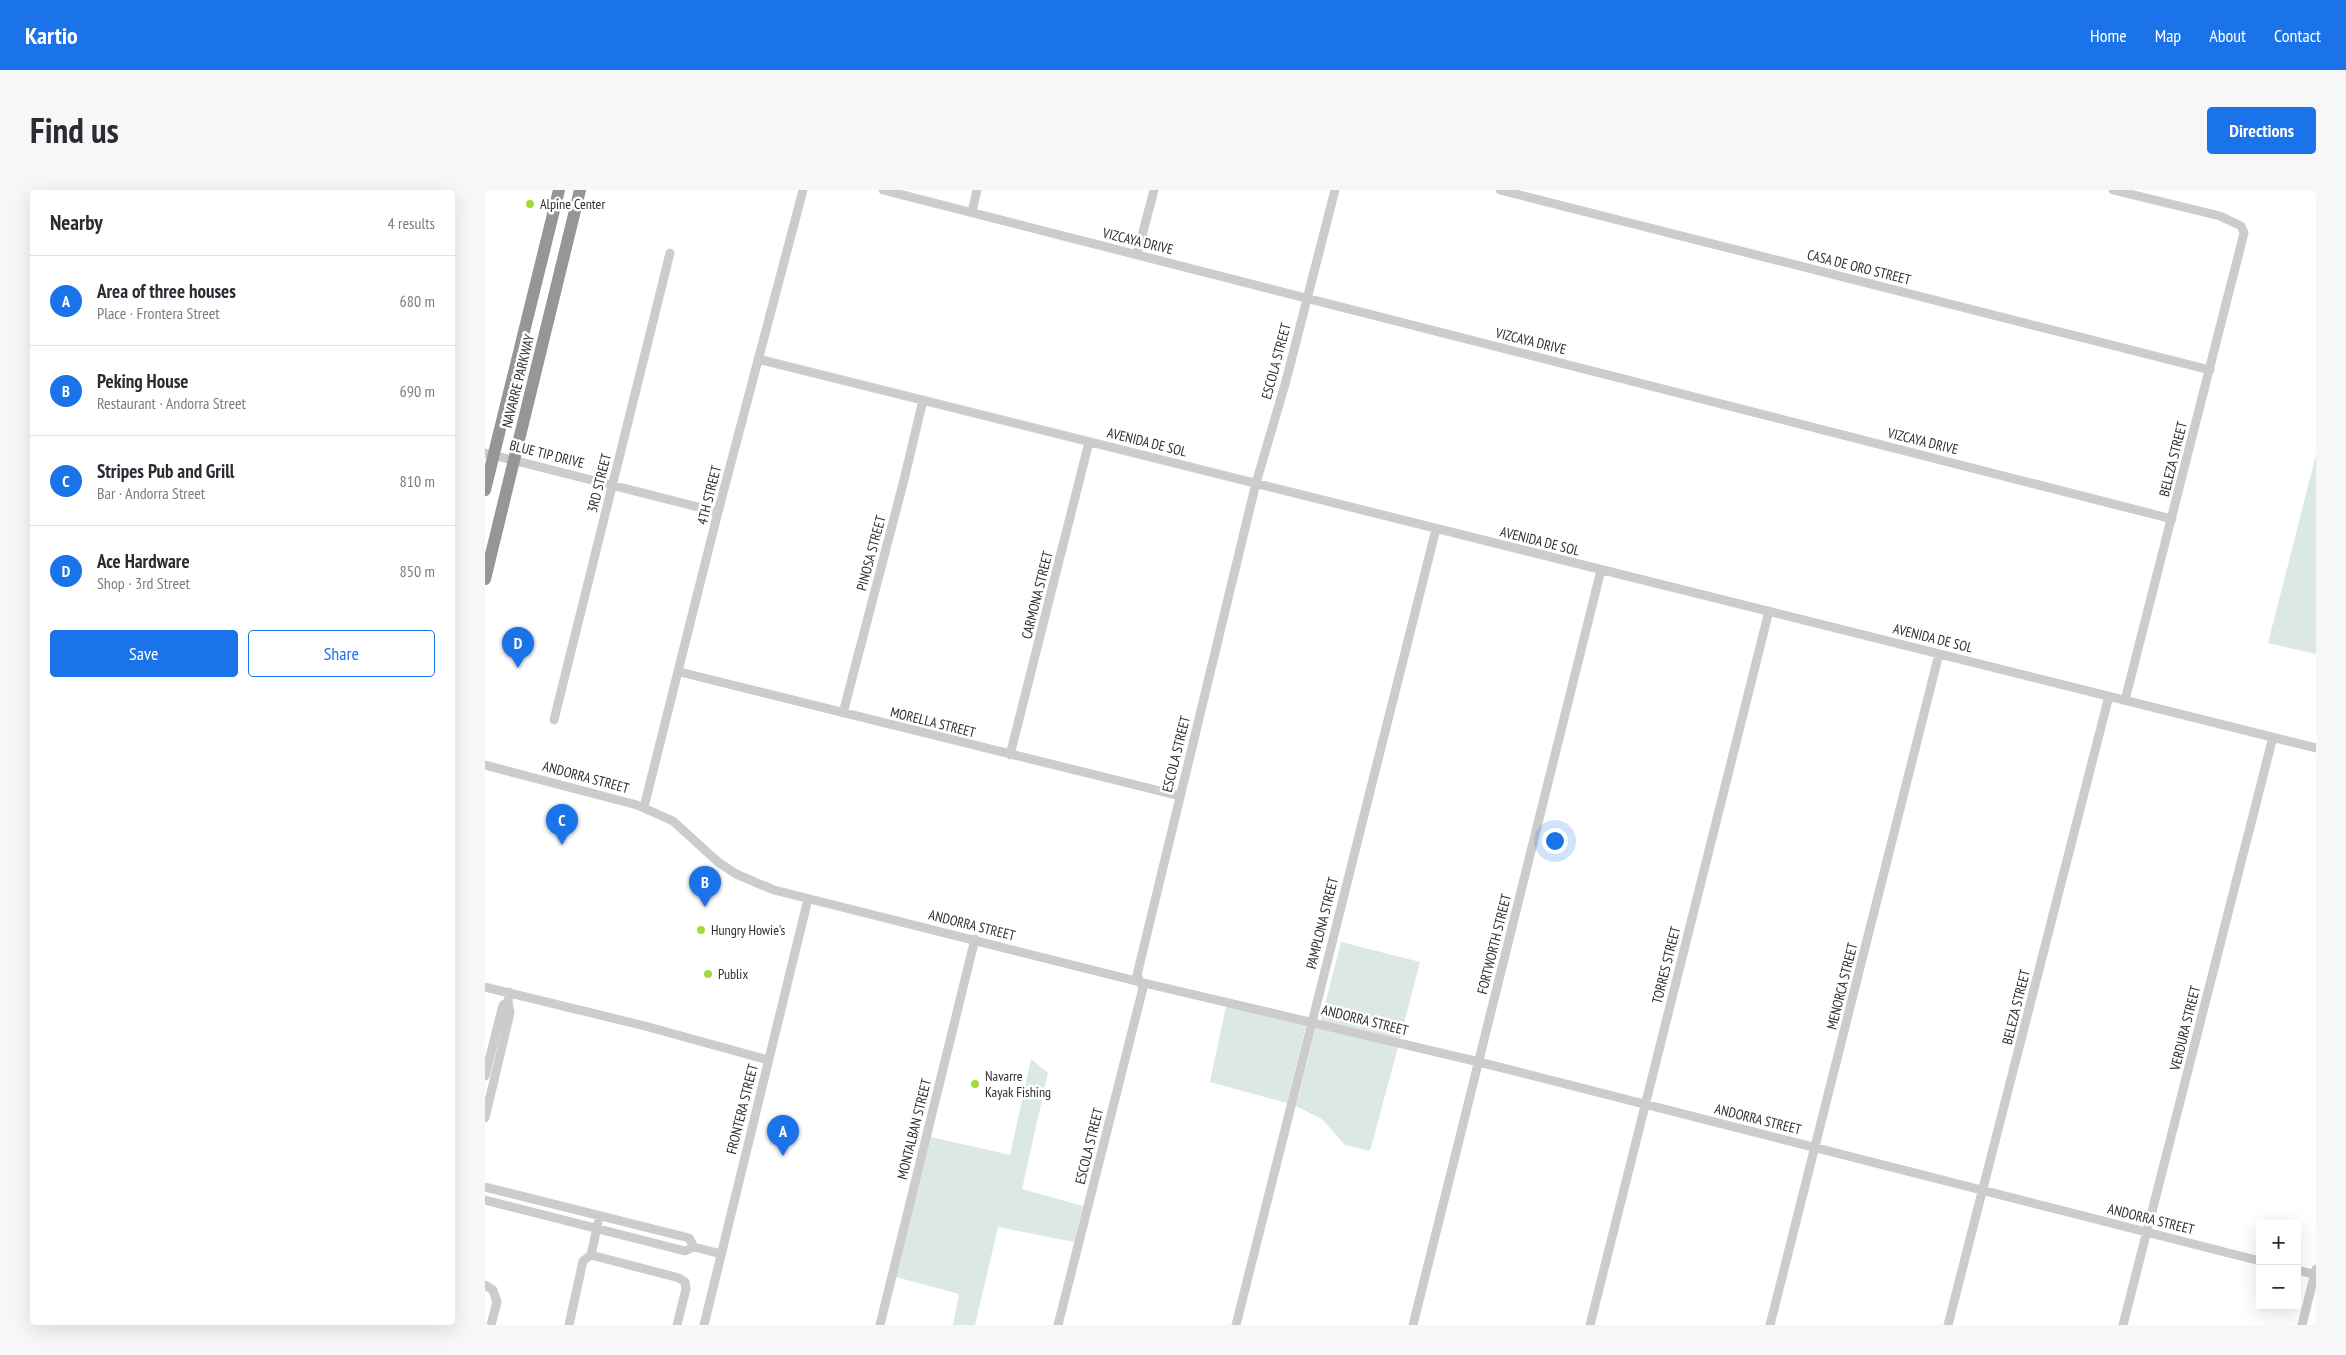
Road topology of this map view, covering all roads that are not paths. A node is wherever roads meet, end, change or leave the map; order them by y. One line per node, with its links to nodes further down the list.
1 (559, 190): 20 (highway, NAVARRE PARKWAY)
2 (574, 190): 12 (highway)
3 (580, 190): 12 (highway, NAVARRE PARKWAY)
4 (803, 190): 16 (street, 4TH STREET)
5 (883, 190): 11 (street, VIZCAYA DRIVE)
6 (977, 190): 11 (street)
7 (1154, 190): 14 (street)
8 (1335, 190): 15 (street, ESCOLA STREET)
9 (1501, 190): 17 (street, CASA DE ORO STREET)
10 (2113, 190): 17 (street, BELEZA STREET)
11 (972, 212): 14 (street, VIZCAYA DRIVE)
12 (567, 240): 21 (highway, NAVARRE PARKWAY)
13 (670, 252): 23 (street, 3RD STREET)
14 (1137, 255): 15 (street, VIZCAYA DRIVE)
15 (1306, 298): 22 (street, ESCOLA STREET); 26 (street, VIZCAYA DRIVE)
16 (758, 359): 18 (street, AVENIDA DE SOL); 25 (street, 4TH STREET)
17 (2210, 370): 26 (street, BELEZA STREET)
18 (923, 400): 19 (street, AVENIDA DE SOL); 35 (street, PINOSA STREET)
19 (1089, 442): 22 (street, AVENIDA DE SOL); 39 (street, CARMONA STREET)
20 (489, 454): 21 (street, BLUE TIP DRIVE); 24 (highway, NAVARRE PARKWAY)
21 (514, 460): 23 (street, BLUE TIP DRIVE); 29 (highway, NAVARRE PARKWAY)
22 (1256, 483): 27 (street, AVENIDA DE SOL); 41 (street, ESCOLA STREET)
23 (613, 484): 25 (street, BLUE TIP DRIVE); 36 (street, 3RD STREET)
24 (485, 490)
25 (718, 512): 32 (street, 4TH STREET)
26 (2172, 519): 34 (street, BELEZA STREET)
27 (1436, 528): 28 (street, AVENIDA DE SOL); 48 (street, PAMPLONA STREET)
28 (1601, 570): 30 (street, AVENIDA DE SOL); 50 (street, FORTWORTH STREET)
29 (485, 579)
30 (1769, 611): 31 (street, AVENIDA DE SOL); 52 (street, TORRES STREET)
31 (1939, 654): 33 (street, AVENIDA DE SOL); 54 (street, MENORCA STREET)
32 (680, 672): 35 (street, MORELLA STREET); 42 (street, 4TH STREET)
33 (2109, 696): 34 (street, AVENIDA DE SOL); 56 (street, BELEZA STREET)
34 (2125, 700): 37 (street, AVENIDA DE SOL)
35 (843, 713): 39 (street, MORELLA STREET)
36 (554, 720)
37 (2273, 737): 38 (street, AVENIDA DE SOL); 60 (street, VERDURA STREET)
38 (2316, 748)
39 (1010, 755): 41 (street, MORELLA STREET)
40 (485, 765): 42 (street, ANDORRA STREET)
41 (1180, 796): 45 (street, ESCOLA STREET)
42 (645, 807): 43 (street, ANDORRA STREET)
43 (808, 898): 44 (street, ANDORRA STREET); 49 (street, FRONTERA STREET)
44 (975, 939): 45 (street, ANDORRA STREET); 72 (street, MONTALBAN STREET)
45 (1140, 982): 48 (street, ANDORRA STREET); 73 (street, ESCOLA STREET)
46 (485, 987): 47 (street)
47 (508, 997): 49 (street); 51 (street); 53 (street)
48 (1312, 1022): 50 (street, ANDORRA STREET); 74 (street, PAMPLONA STREET)
49 (768, 1060): 62 (street, FRONTERA STREET)
50 (1479, 1062): 52 (street, ANDORRA STREET); 75 (street, FORTWORTH STREET)
51 (485, 1076)
52 (1645, 1106): 54 (street, ANDORRA STREET); 76 (street, TORRES STREET)
53 (485, 1118)
54 (1815, 1148): 56 (street, ANDORRA STREET); 77 (street, MENORCA STREET)
55 (485, 1187): 58 (street)
56 (1983, 1191): 60 (street, ANDORRA STREET); 78 (street, BELEZA STREET)
57 (485, 1200): 59 (street)
58 (601, 1215): 59 (street); 61 (street)
59 (597, 1228): 61 (street); 63 (street)
60 (2147, 1232): 64 (street, ANDORRA STREET); 79 (street, VERDURA STREET)
61 (694, 1247): 62 (street)
62 (721, 1254): 71 (street, FRONTERA STREET)
63 (591, 1255): 69 (street); 70 (street)
64 (2256, 1259)
65 (2301, 1271): 66 (street)
66 (2316, 1273): 80 (street)
67 (485, 1285): 68 (street)
68 (493, 1325)
69 (569, 1325)
70 (677, 1325)
71 (704, 1325)
72 (880, 1325)
73 (1058, 1325)
74 (1236, 1325)
75 (1413, 1325)
76 (1590, 1325)
77 (1770, 1325)
78 (1948, 1325)
79 (2123, 1325)
80 (2302, 1325)

